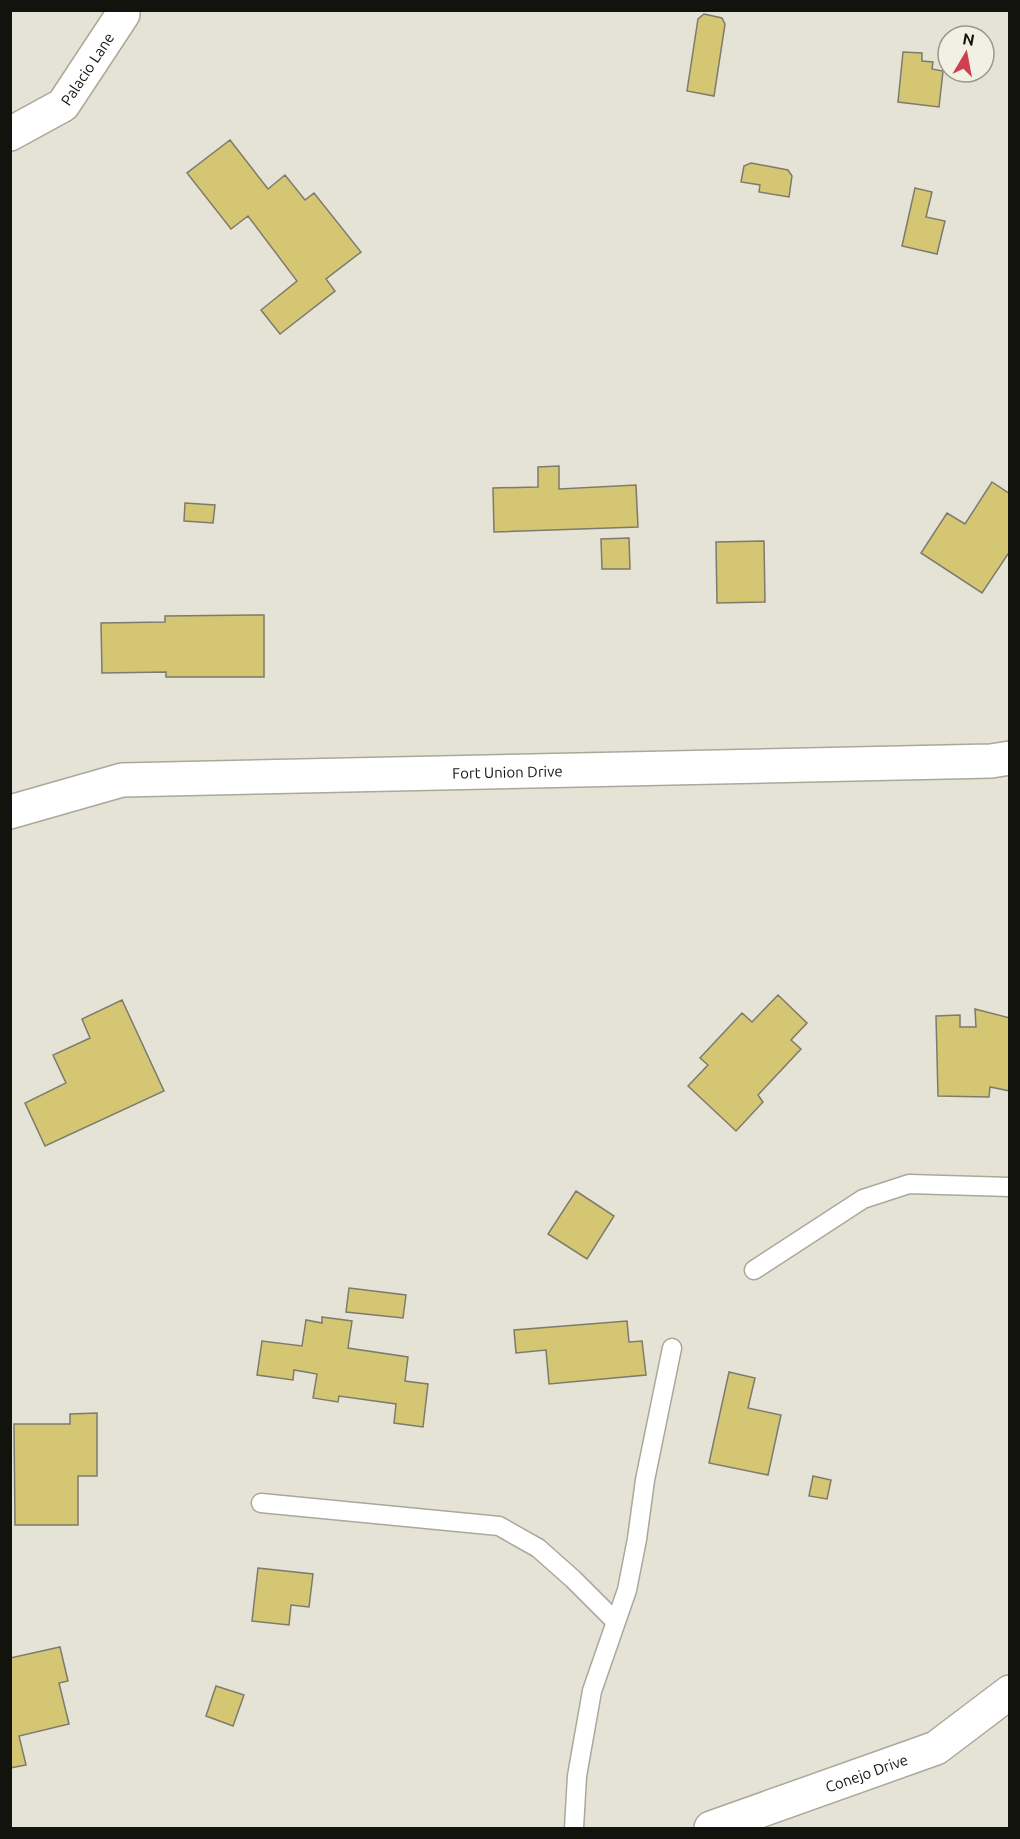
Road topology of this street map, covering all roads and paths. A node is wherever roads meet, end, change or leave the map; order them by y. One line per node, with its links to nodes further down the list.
1 (123, 14): 2 (street, Palacio Lane)
2 (10, 134)
3 (1010, 758): 4 (street, Fort Union Drive)
4 (10, 812)
5 (1010, 1187): 6 (lane)
6 (754, 1270)
7 (672, 1348): 9 (lane)
8 (261, 1503): 9 (lane)
9 (616, 1622): 11 (lane)
10 (1010, 1692): 12 (street, Conejo Drive)
11 (574, 1828)
12 (711, 1828)

